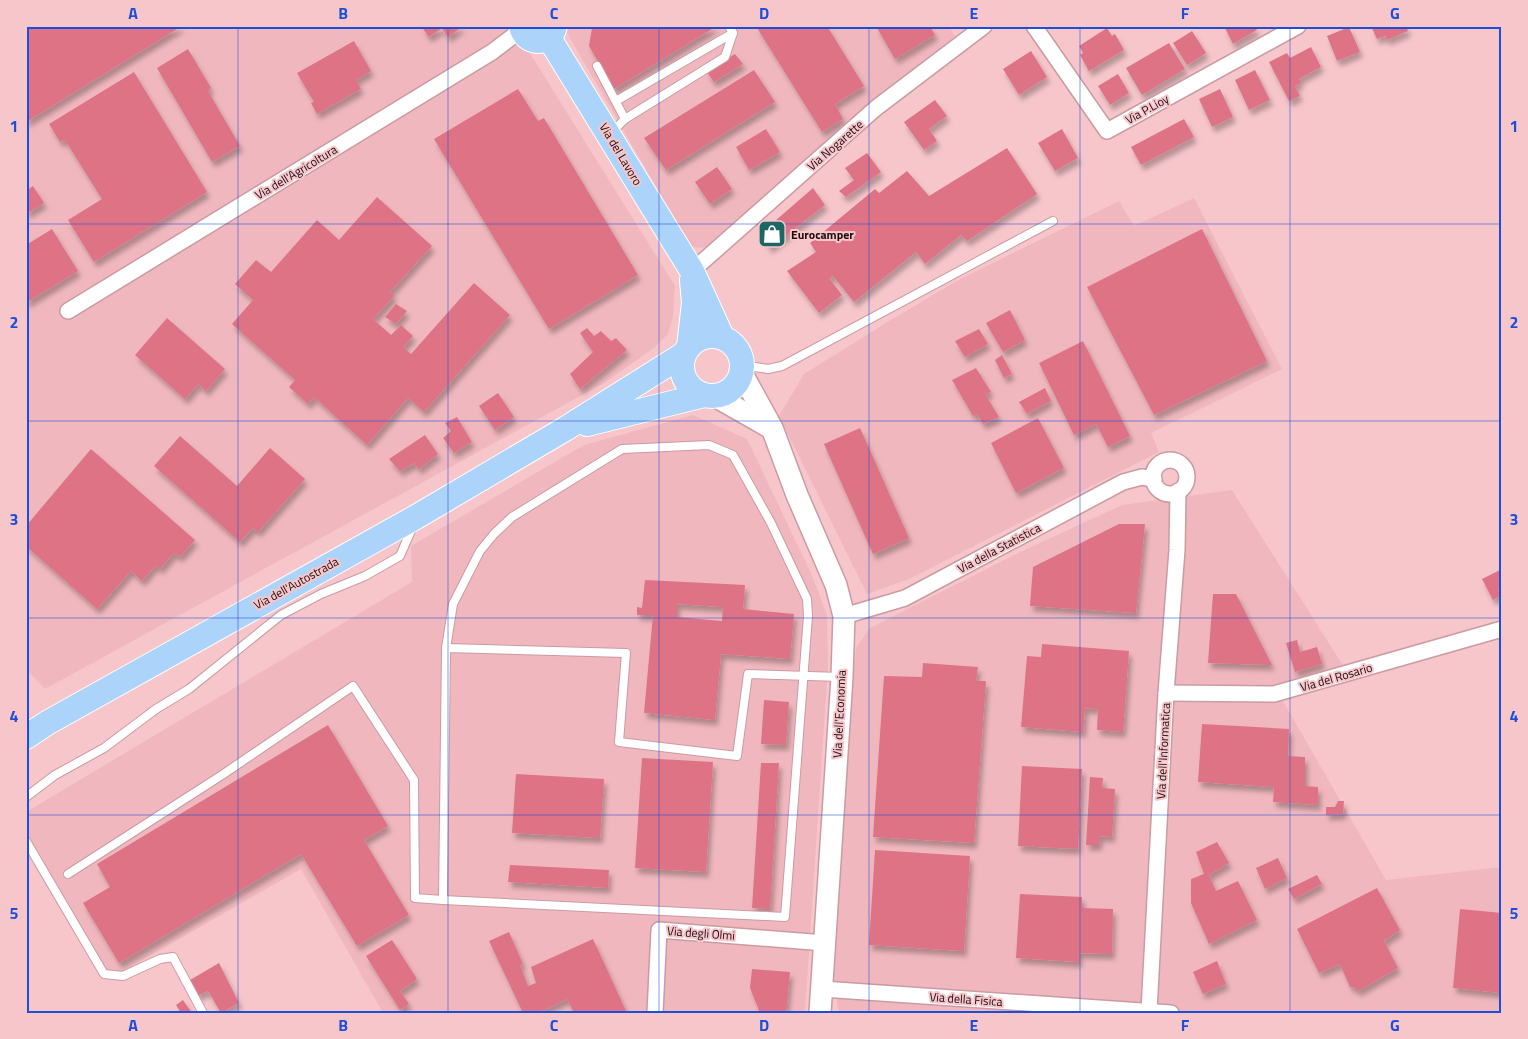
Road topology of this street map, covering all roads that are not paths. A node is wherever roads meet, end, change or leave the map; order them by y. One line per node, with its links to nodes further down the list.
1 (984, 26): 11 (street, Via Nogarette)
2 (1034, 26): 3 (street, Via P.Lioy)
3 (1298, 26)
4 (521, 28): 6 (main road, Via del Lavoro); 12 (street, Via dell'Agricoltura)
5 (731, 30): 8 (lane); 9 (lane)
6 (552, 32): 9 (main road, Via del Lavoro)
7 (597, 66): 8 (lane)
8 (616, 101): 9 (lane)
9 (617, 127): 11 (main road, Via del Lavoro)
10 (1053, 221): 15 (lane)
11 (692, 271): 13 (main road, Via del Lavoro); 14 (main road, Via del Lavoro)
12 (68, 311)
13 (722, 337): 14 (main road, Via dell'Autostrada); 15 (main road)
14 (687, 351): 16 (main road); 18 (main road, Via dell'Autostrada)
15 (742, 369): 16 (main road, Via dell'Autostrada); 17 (main road, Via dell'Economia)
16 (709, 395): 17 (main road); 18 (main road, Via dell'Autostrada)
17 (772, 428): 22 (main road, Via dell'Economia)
18 (565, 429): 21 (main road, Via dell'Autostrada)
19 (1154, 480): 20 (street); 20 (street); 22 (street, Via della Statistica)
20 (1178, 492): 27 (street, Via dell'Informatica)
21 (416, 516): 28 (main road, Via dell'Autostrada); 29 (lane)
22 (844, 616): 26 (main road, Via dell'Economia)
23 (1502, 629): 27 (street, Via del Rosario)
24 (446, 648): 25 (lane); 25 (lane); 32 (lane)
25 (803, 676): 26 (lane); 32 (lane)
26 (842, 677): 33 (main road, Via dell'Economia)
27 (1166, 693): 35 (street, Via dell'Informatica)
28 (26, 737)
29 (26, 797)
30 (26, 841): 36 (lane)
31 (68, 874): 32 (lane)
32 (443, 900)
33 (825, 942): 34 (main road, Via dell'Economia); 37 (street, Via degli Olmi)
34 (822, 989): 35 (street, Via della Fisica); 38 (main road, Via dell'Economia)
35 (1149, 1011): 39 (street, Via della Fisica)
36 (203, 1013)
37 (655, 1013)
38 (820, 1013)
39 (1171, 1013)

